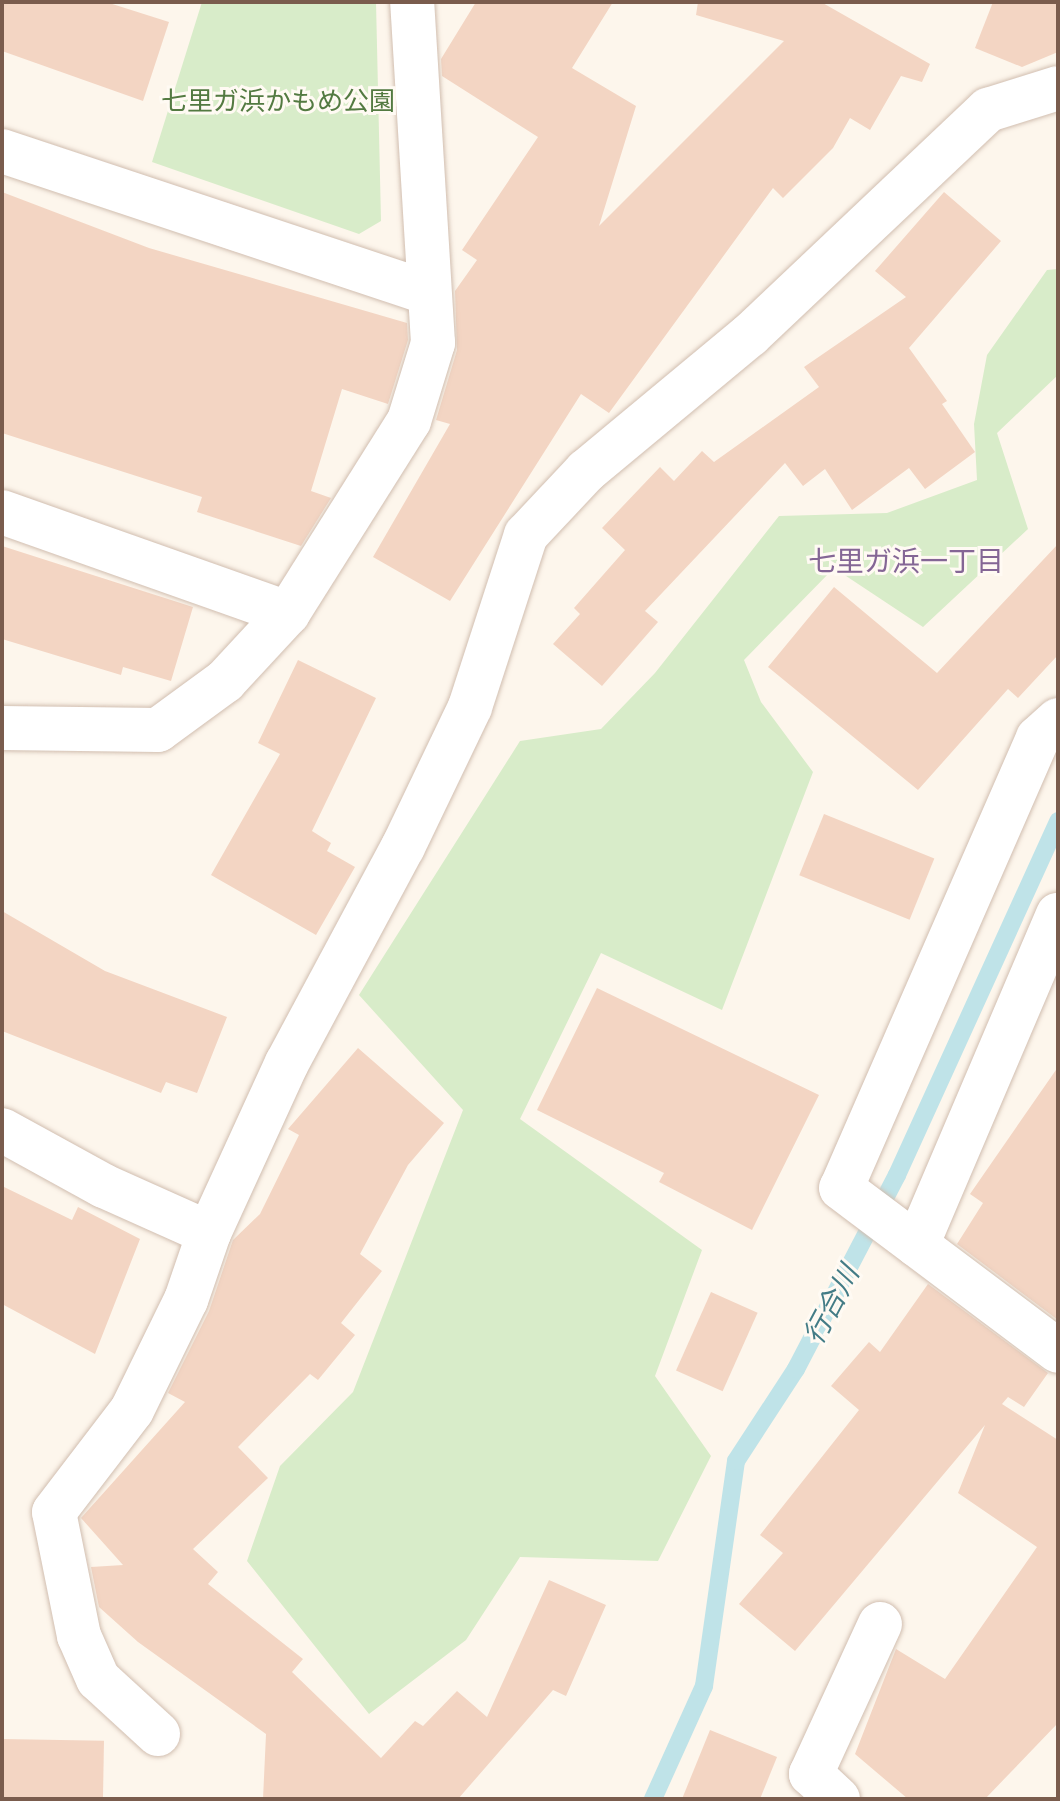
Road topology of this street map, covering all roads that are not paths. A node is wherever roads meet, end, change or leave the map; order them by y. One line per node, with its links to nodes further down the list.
1 (412, 2): 4 (street)
2 (1058, 88): 11 (street)
3 (2, 151): 4 (street)
4 (428, 293): 6 (street)
5 (2, 512): 6 (street)
6 (288, 613): 8 (street)
7 (1058, 720): 12 (street)
8 (2, 728)
9 (1058, 915): 12 (street)
10 (2, 1130): 11 (street)
11 (209, 1233): 15 (street)
12 (917, 1245): 13 (street)
13 (1058, 1351)
14 (880, 1624): 16 (street)
15 (158, 1734)
16 (838, 1799)

